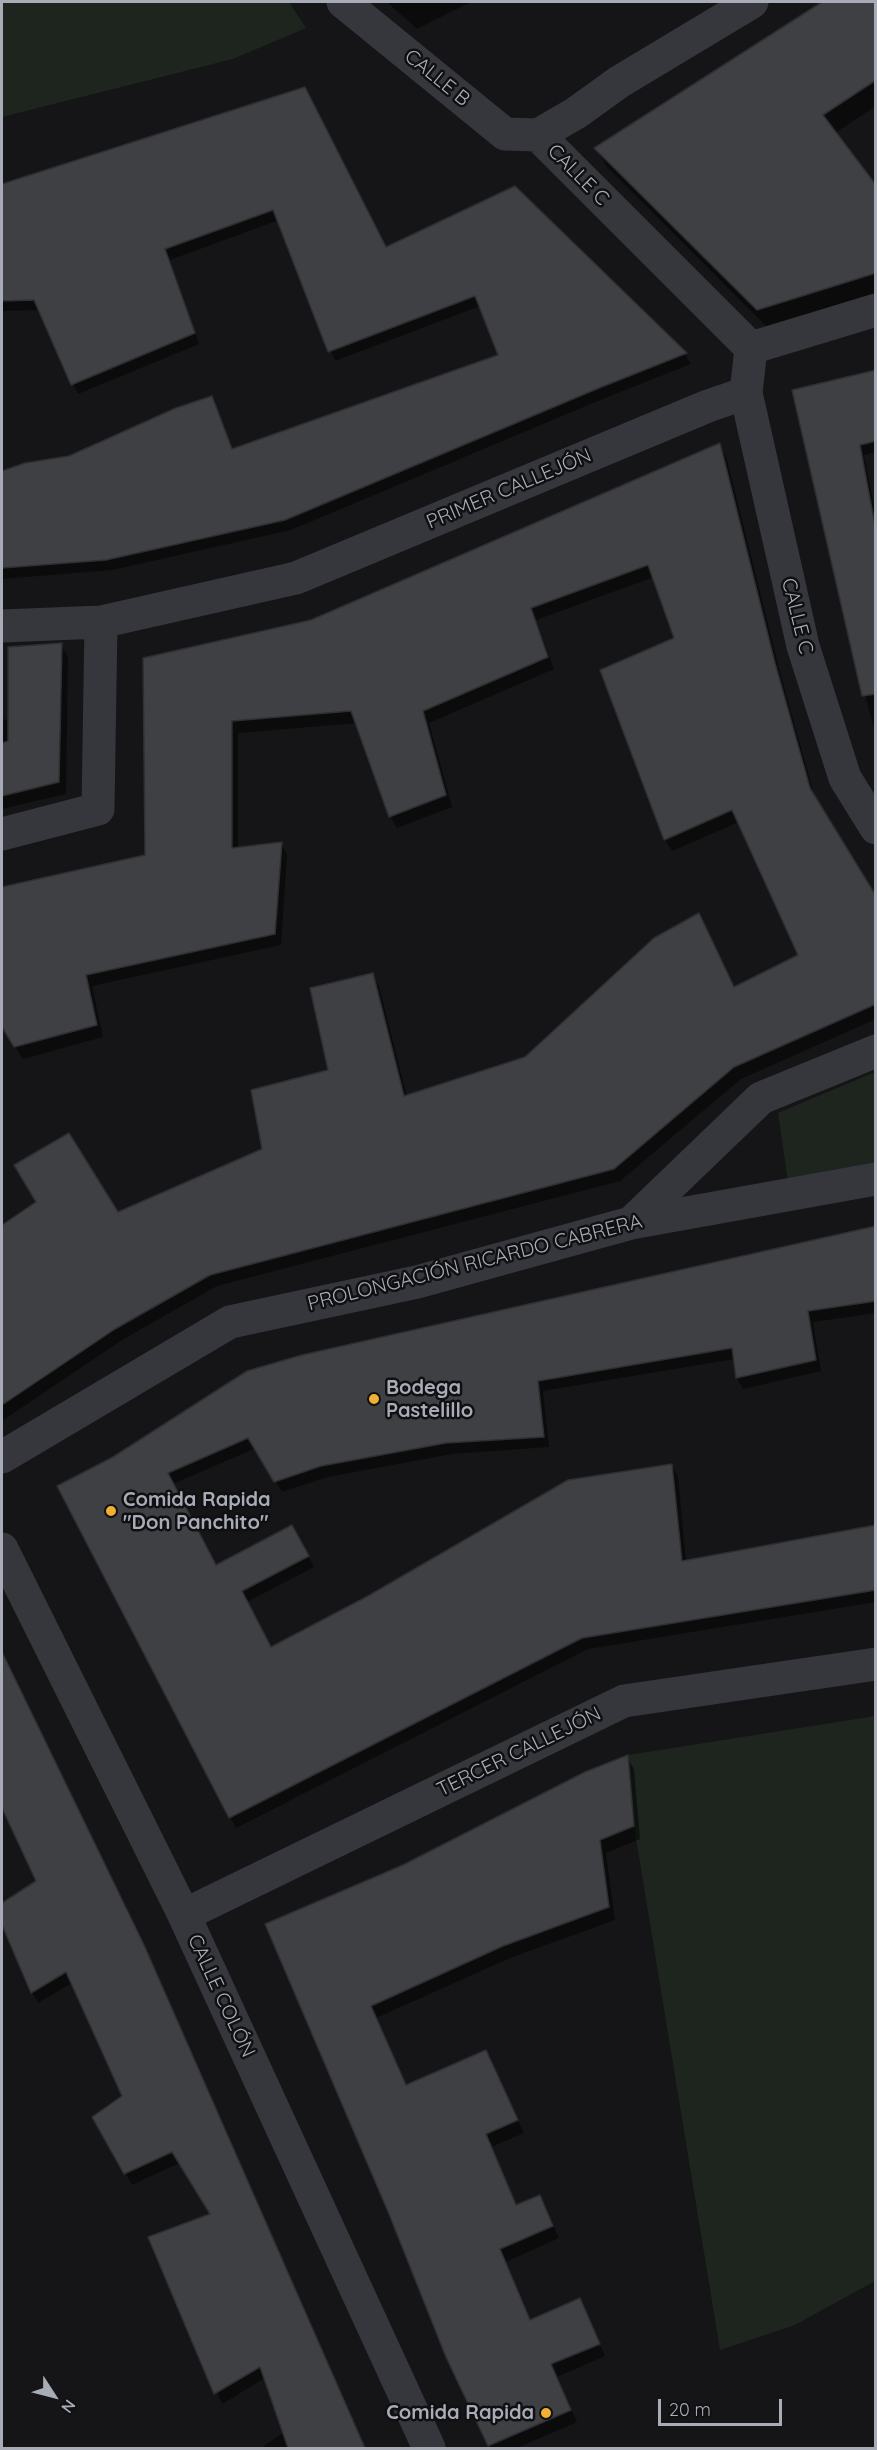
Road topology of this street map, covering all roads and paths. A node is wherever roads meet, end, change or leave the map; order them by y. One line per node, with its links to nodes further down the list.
1 (343, 2): 3 (street, CALLE B)
2 (752, 2): 3 (street, CALLE C)
3 (538, 135): 5 (street, CALLE C)
4 (876, 310): 5 (street)
5 (751, 348): 6 (street)
6 (746, 393): 7 (street, PRIMER CALLEJÓN); 9 (street, CALLE C)
7 (100, 622): 8 (street, PRIMER CALLEJÓN); 10 (street)
8 (2, 626)
9 (876, 828)
10 (2, 834)
11 (876, 1051): 13 (street)
12 (876, 1179): 13 (street, PROLONGACIÓN RICARDO CABRERA)
13 (631, 1223): 14 (street, PROLONGACIÓN RICARDO CABRERA)
14 (2, 1456)
15 (2, 1549): 17 (street, CALLE COLÓN)
16 (876, 1664): 17 (street, TERCER CALLEJÓN)
17 (184, 1915): 18 (street, CALLE COLÓN)
18 (429, 2448)

